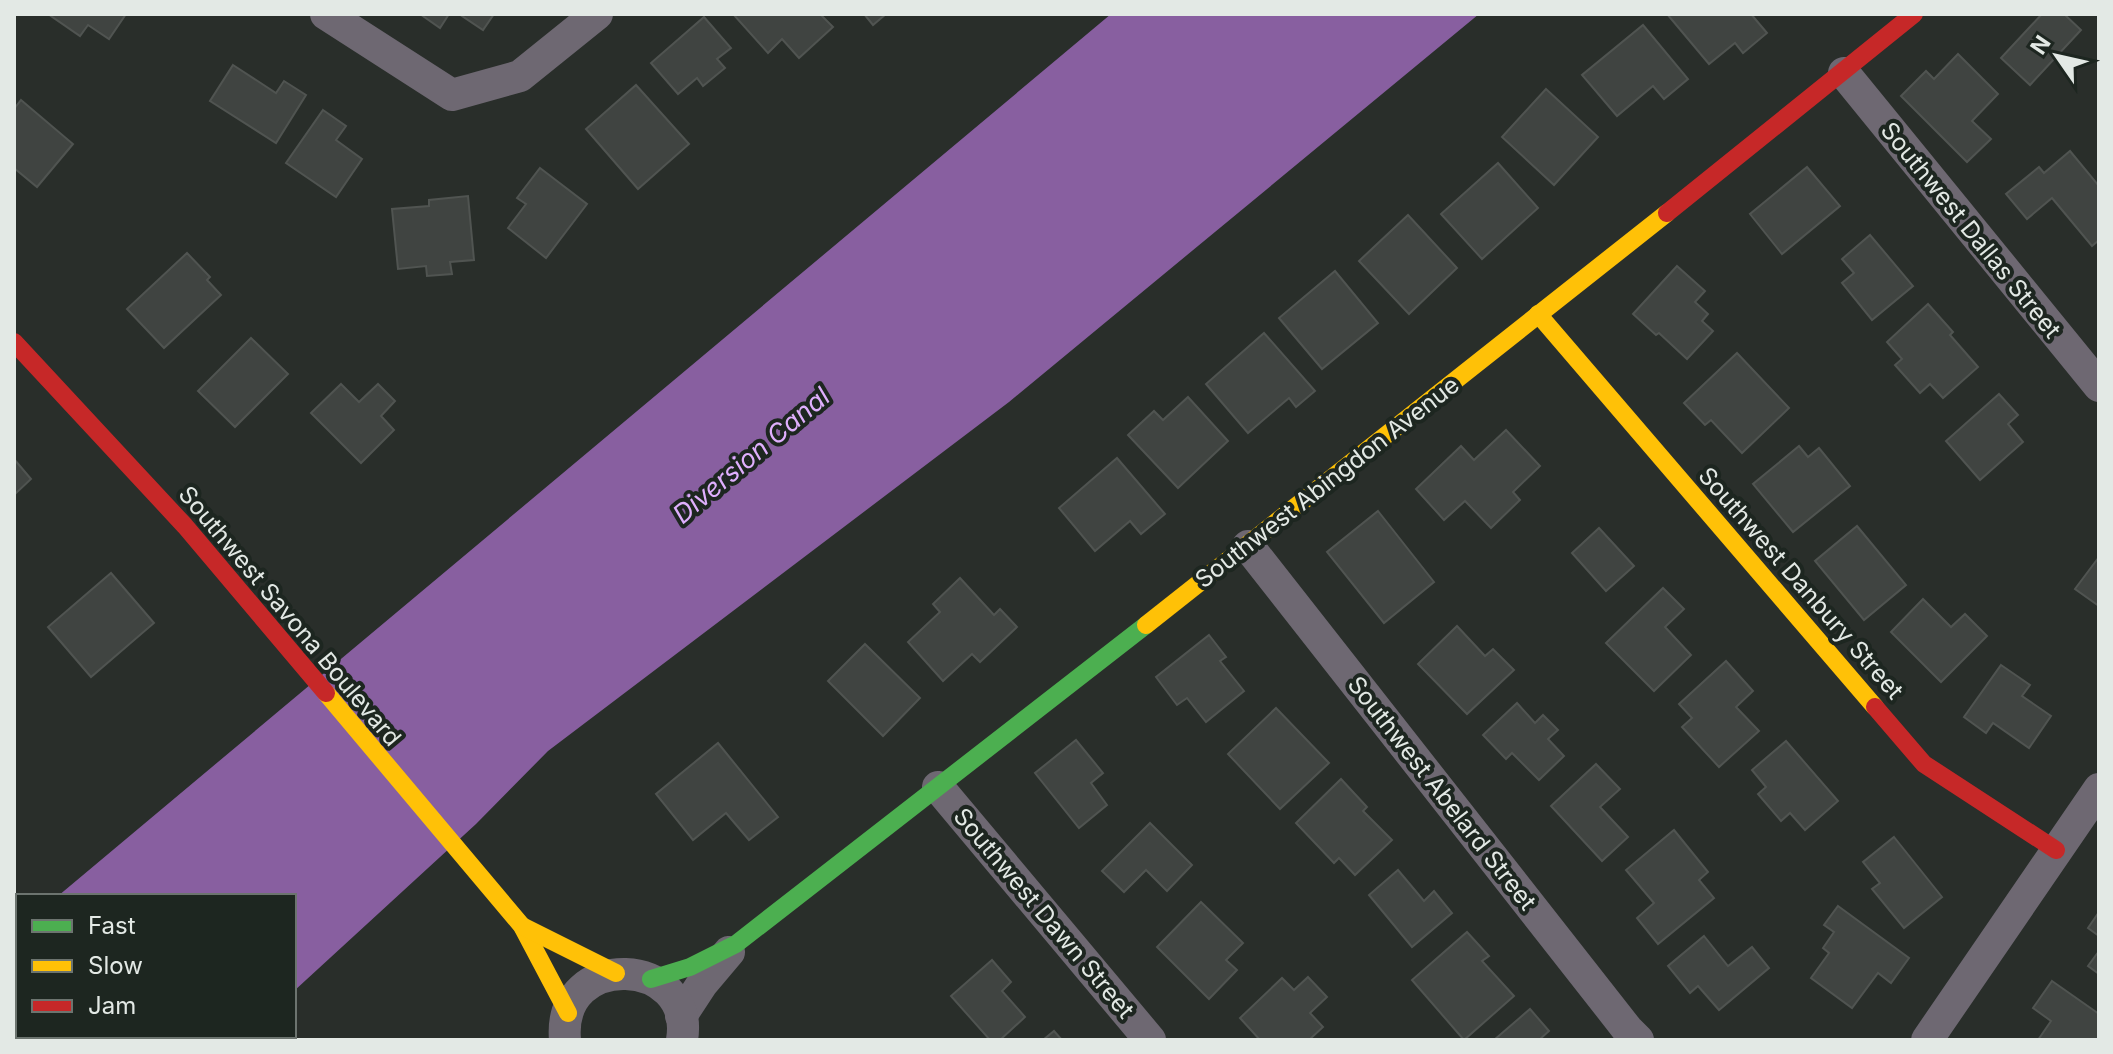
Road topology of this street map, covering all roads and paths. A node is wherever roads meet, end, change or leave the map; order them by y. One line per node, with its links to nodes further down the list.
1 (326, 14): 2 (street)
2 (597, 14)
3 (1914, 14): 4 (street, Southwest Abingdon Avenue)
4 (1844, 73): 5 (street, Southwest Abingdon Avenue); 7 (street, Southwest Dallas Street)
5 (1538, 314): 8 (street, Southwest Abingdon Avenue); 11 (street, Southwest Danbury Street)
6 (14, 342): 12 (street, Southwest Savona Boulevard)
7 (2099, 386)
8 (1248, 546): 9 (street, Southwest Abingdon Avenue); 19 (street, Southwest Abelard Street)
9 (938, 787): 13 (street, Southwest Abingdon Avenue); 18 (street, Southwest Dawn Street)
10 (2099, 789): 11 (street)
11 (2056, 850): 20 (street)
12 (522, 926): 14 (street, Southwest Savona Boulevard); 17 (street, Southwest Savona Boulevard)
13 (736, 944): 15 (street, Southwest Abingdon Avenue); 16 (street, Southwest Abingdon Avenue)
14 (616, 973): 15 (street); 17 (street)
15 (651, 979): 16 (street)
16 (681, 1028)
17 (565, 1033)
18 (1150, 1040)
19 (1638, 1040)
20 (1927, 1040)

